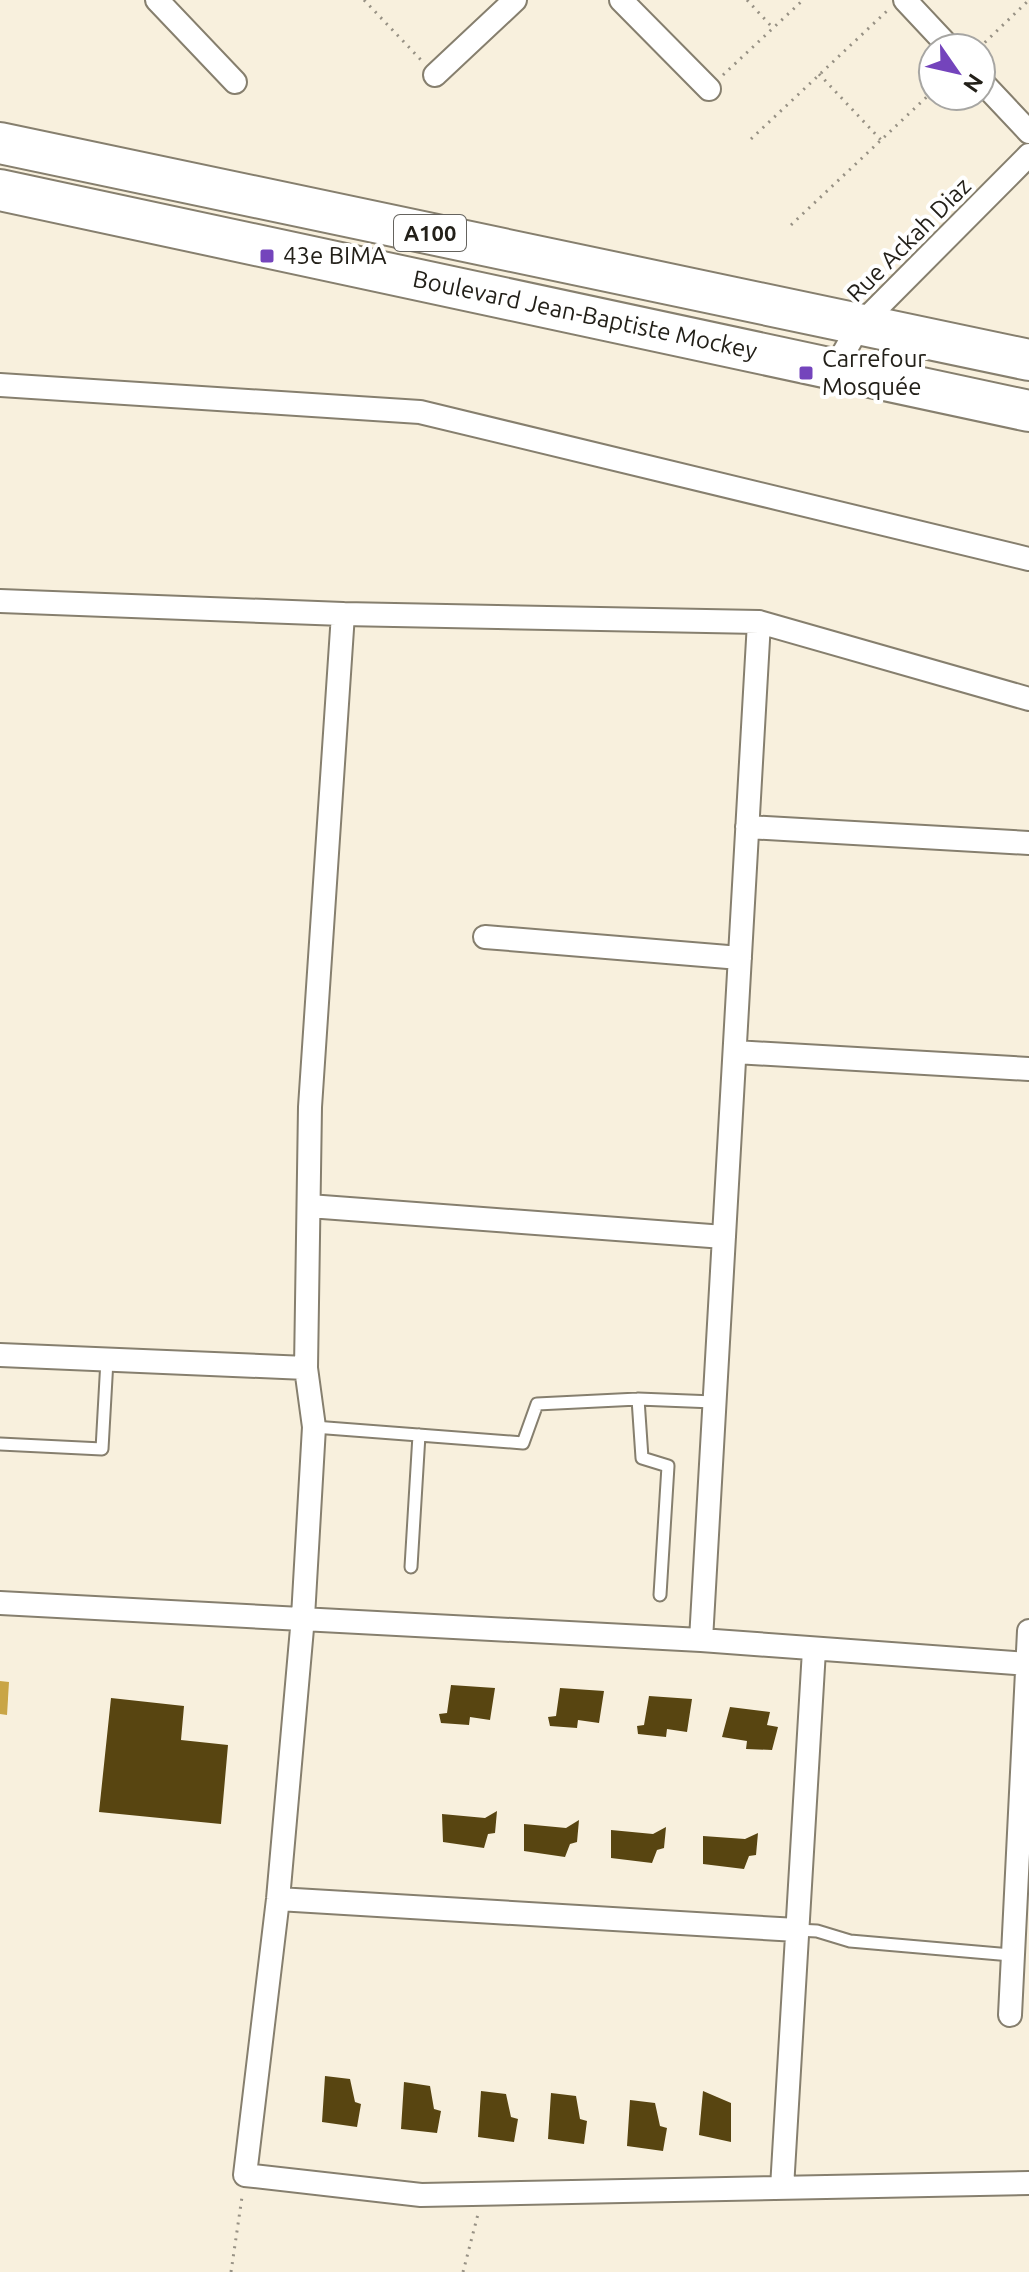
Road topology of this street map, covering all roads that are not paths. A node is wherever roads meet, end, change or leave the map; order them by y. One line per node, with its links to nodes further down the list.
1 (157, 0): 7 (street)
2 (515, 0): 6 (street)
3 (621, 0): 8 (street)
4 (905, 0): 5 (street)
5 (935, 32)
6 (435, 75)
7 (235, 82)
8 (709, 89)
9 (997, 98): 10 (street)
10 (1029, 132)
11 (0, 143): 14 (highway, Boulevard Jean-Baptiste Mockey / A100)
12 (1029, 155): 14 (street, Rue Ackah Diaz)
13 (0, 190): 16 (highway, Boulevard Jean-Baptiste Mockey / A100)
14 (859, 326): 15 (highway, Boulevard Jean-Baptiste Mockey / A100); 16 (street, Rue Ackah Diaz)
15 (1029, 360)
16 (835, 368): 18 (highway, Boulevard Jean-Baptiste Mockey / A100)
17 (0, 385): 19 (street)
18 (1029, 411)
19 (1029, 559)
20 (0, 601): 21 (street)
21 (343, 614): 22 (street); 30 (street)
22 (759, 622): 23 (street); 24 (street)
23 (1029, 699)
24 (747, 827): 25 (street); 27 (street)
25 (1029, 843)
26 (485, 937): 27 (street)
27 (740, 958): 28 (street)
28 (735, 1052): 29 (street); 31 (street)
29 (1029, 1069)
30 (309, 1206): 31 (street); 34 (street)
31 (724, 1237): 36 (street)
32 (0, 1355): 33 (street)
33 (107, 1360): 34 (street); 39 (lane)
34 (306, 1368): 37 (street)
35 (638, 1399): 36 (lane); 38 (lane); 41 (lane)
36 (714, 1402): 45 (street)
37 (314, 1427): 38 (lane); 43 (street)
38 (419, 1435): 40 (lane)
39 (0, 1444)
40 (411, 1567)
41 (660, 1595)
42 (0, 1603): 43 (street)
43 (303, 1617): 45 (street); 48 (street)
44 (1029, 1631): 47 (street)
45 (701, 1640): 46 (street)
46 (814, 1650): 47 (street); 49 (street)
47 (1028, 1664): 50 (street)
48 (278, 1899): 49 (street); 53 (street)
49 (797, 1930): 50 (lane); 53 (street)
50 (1011, 1955): 51 (street)
51 (1015, 2015)
52 (1029, 2183): 53 (street)
53 (782, 2188)

